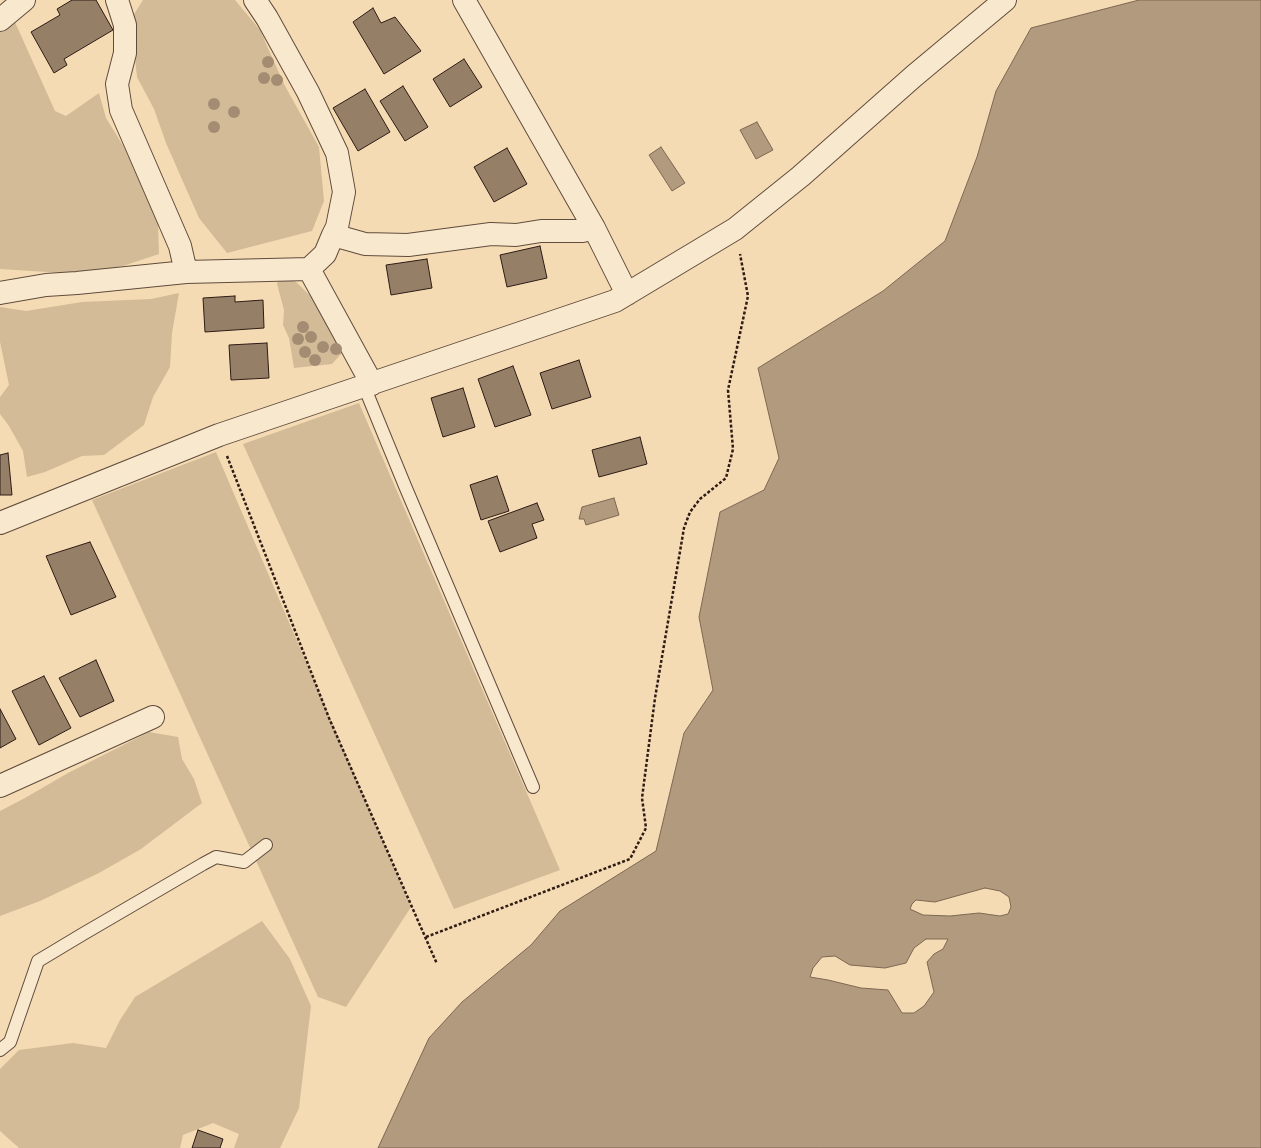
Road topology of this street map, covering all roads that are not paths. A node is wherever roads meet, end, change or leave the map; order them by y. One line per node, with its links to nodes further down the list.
1 (24, 0): 6 (street)
2 (116, 0): 10 (street)
3 (255, 0): 8 (street)
4 (464, 0): 7 (street)
5 (1005, 0): 12 (street)
6 (0, 20)
7 (594, 228): 8 (street); 12 (street)
8 (333, 235): 9 (street)
9 (309, 269): 10 (street); 13 (street)
10 (186, 272): 11 (street)
11 (0, 293)
12 (627, 294): 13 (street)
13 (368, 385): 14 (street); 17 (lane)
14 (0, 522)
15 (153, 717): 16 (street)
16 (0, 786)
17 (533, 787)
18 (266, 845): 19 (lane)
19 (0, 1050)

